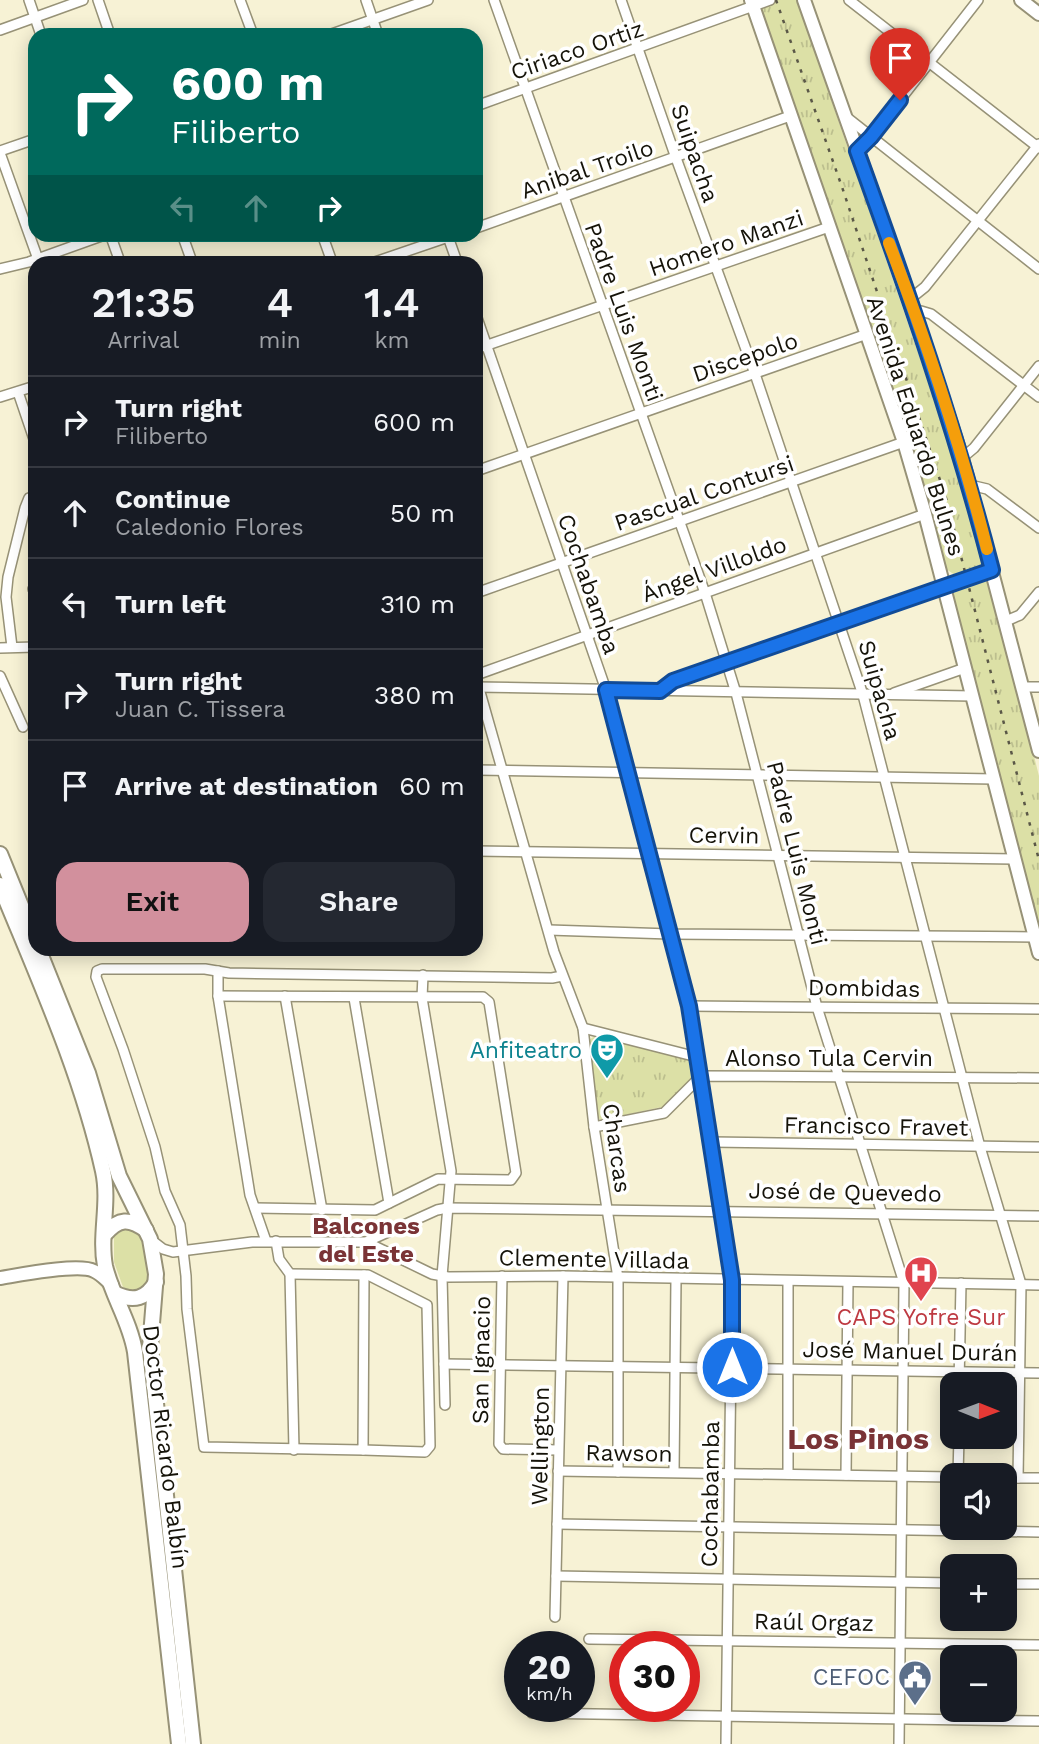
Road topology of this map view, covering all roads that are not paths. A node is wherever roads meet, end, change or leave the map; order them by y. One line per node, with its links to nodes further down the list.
1 (29, 0): 16 (street)
2 (83, 0): 16 (street)
3 (98, 0): 19 (street)
4 (240, 0): 20 (street)
5 (366, 0): 17 (street)
6 (429, 0): 17 (street)
7 (494, 0): 26 (street, Padre Luis Monti)
8 (621, 0): 24 (street, Suipacha)
9 (770, 0): 14 (street, Ciriaco Ortiz)
10 (804, 0): 29 (main road)
11 (849, 0): 25 (street)
12 (978, 0): 25 (street)
13 (1021, 0): 15 (main road)
14 (752, 3): 24 (street, Ciriaco Ortiz); 28 (main road, Avenida Eduardo Bulnes)
15 (1039, 14)
16 (36, 17): 18 (street); 23 (street)
17 (372, 20): 21 (street); 22 (street)
18 (39, 28)
19 (108, 28)
20 (250, 28)
21 (349, 28)
22 (375, 28)
23 (0, 30)
24 (638, 49): 26 (street, Ciriaco Ortiz); 35 (street, Suipacha)
25 (930, 62): 30 (street); 32 (street)
26 (525, 89): 27 (street, Ciriaco Ortiz); 36 (street, Padre Luis Monti)
27 (483, 104)
28 (790, 116): 35 (street, Anibal Troilo); 39 (main road, Avenida Eduardo Bulnes)
29 (845, 116): 30 (street); 33 (main road)
30 (871, 137): 33 (street); 37 (street)
31 (28, 142): 34 (street)
32 (1038, 146): 37 (street)
33 (857, 151): 49 (main road)
34 (0, 152): 40 (street)
35 (676, 158): 36 (street, Anibal Troilo); 46 (street, Suipacha)
36 (563, 198): 38 (street, Anibal Troilo); 50 (street, Padre Luis Monti)
37 (977, 221): 48 (street); 49 (street)
38 (483, 226)
39 (829, 227): 46 (street, Homero Manzi); 53 (main road, Avenida Eduardo Bulnes)
40 (28, 232)
41 (88, 242): 43 (street)
42 (433, 242): 44 (street)
43 (51, 256)
44 (393, 256)
45 (28, 263): 47 (street)
46 (715, 268): 50 (street, Homero Manzi); 57 (street, Suipacha)
47 (0, 269)
48 (1039, 269)
49 (910, 299): 51 (main road)
50 (602, 307): 54 (street, Homero Manzi); 63 (street, Padre Luis Monti)
51 (915, 313): 58 (street); 67 (main road)
52 (483, 334): 54 (street, Cochabamba)
53 (867, 334): 57 (street, Discepolo); 65 (main road, Avenida Eduardo Bulnes)
54 (487, 345): 55 (street, Homero Manzi); 66 (street, Cochabamba)
55 (483, 346)
56 (1039, 366): 58 (street)
57 (755, 374): 63 (street, Discepolo); 69 (street, Suipacha)
58 (1024, 385): 62 (street); 67 (street)
59 (28, 388): 60 (street)
60 (18, 392): 61 (street); 64 (street)
61 (1, 394)
62 (1039, 397)
63 (641, 413): 66 (street, Discepolo); 73 (street, Padre Luis Monti)
64 (28, 421)
65 (904, 443): 69 (street, Pascual Contursi); 72 (main road, Avenida Eduardo Bulnes)
66 (524, 454): 68 (street, Discepolo); 76 (street, Cochabamba)
67 (962, 458): 70 (main road)
68 (483, 469)
69 (792, 483): 73 (street, Pascual Contursi); 75 (street, Suipacha)
70 (970, 485): 74 (street); 77 (main road)
71 (28, 500): 85 (street)
72 (925, 514): 75 (street, Ángel Villoldo); 78 (main road, Avenida Eduardo Bulnes)
73 (680, 522): 76 (street, Pascual Contursi); 81 (street, Padre Luis Monti)
74 (1039, 528)
75 (817, 553): 81 (street, Ángel Villoldo); 83 (street, Suipacha)
76 (562, 563): 79 (street, Pascual Contursi); 84 (street, Cochabamba)
77 (992, 570): 78 (street); 82 (main road)
78 (944, 586): 83 (street); 89 (main road, Avenida Eduardo Bulnes)
79 (483, 591)
80 (1039, 592): 82 (street)
81 (705, 593): 84 (street, Ángel Villoldo); 88 (street, Padre Luis Monti)
82 (1006, 621): 93 (main road)
83 (840, 624): 88 (street); 98 (street, Suipacha)
84 (587, 635): 91 (street, Ángel Villoldo); 95 (street, Cochabamba)
85 (12, 647): 86 (street); 87 (street)
86 (28, 647)
87 (0, 648)
88 (727, 663): 96 (street); 97 (street, Padre Luis Monti)
89 (965, 668): 99 (street); 100 (main road, Avenida Eduardo Bulnes)
90 (0, 676): 102 (street)
91 (483, 679)
92 (483, 682): 95 (street)
93 (1023, 687): 94 (street); 103 (main road)
94 (1039, 687)
95 (606, 690): 96 (street); 106 (street, Cochabamba)
96 (660, 691): 97 (street)
97 (736, 693): 98 (street); 107 (street, Padre Luis Monti)
98 (863, 695): 99 (street); 108 (street, Suipacha)
99 (888, 695): 100 (street)
100 (973, 696): 109 (main road, Avenida Eduardo Bulnes)
101 (483, 702): 105 (street, Charcas)
102 (23, 727)
103 (1039, 751)
104 (483, 770): 105 (street)
105 (503, 770): 106 (street); 111 (street, Charcas)
106 (627, 771): 107 (street); 112 (street, Cochabamba)
107 (757, 773): 108 (street); 114 (street, Padre Luis Monti)
108 (885, 775): 109 (street); 115 (street, Suipacha)
109 (994, 779): 116 (main road, Avenida Eduardo Bulnes)
110 (483, 851): 111 (street, Cervin)
111 (526, 852): 112 (street, Cervin); 119 (street, Charcas)
112 (649, 852): 114 (street, Cervin); 120 (street, Cochabamba)
113 (0, 854): 118 (main road)
114 (777, 855): 115 (street, Cervin); 121 (street, Padre Luis Monti)
115 (904, 856): 116 (street, Cervin); 122 (street, Suipacha)
116 (1014, 859): 123 (main road, Avenida Eduardo Bulnes)
117 (0, 885): 125 (main road, Doctor Ricardo Balbín)
118 (28, 923)
119 (549, 930): 120 (street); 130 (street, Charcas)
120 (670, 934): 121 (street); 135 (street, Cochabamba)
121 (798, 935): 122 (street); 136 (street, Padre Luis Monti)
122 (925, 936): 123 (street); 137 (street, Suipacha)
123 (1035, 937): 124 (main road, Avenida Eduardo Bulnes)
124 (1039, 953)
125 (28, 955)
126 (28, 956): 161 (main road, Doctor Ricardo Balbín)
127 (41, 956): 160 (main road, Doctor Ricardo Balbín)
128 (218, 971): 129 (street); 131 (street); 164 (street)
129 (422, 975): 130 (street); 134 (street)
130 (562, 976): 139 (street, Charcas)
131 (218, 996): 132 (street); 152 (street)
132 (285, 996): 133 (street); 154 (street)
133 (354, 998): 134 (street); 151 (street)
134 (422, 998): 150 (street); 150 (street)
135 (689, 1006): 136 (street, Dombidas); 140 (street, Cochabamba)
136 (817, 1007): 137 (street, Dombidas); 142 (street, Padre Luis Monti)
137 (944, 1009): 138 (street, Dombidas); 143 (street, Suipacha)
138 (1039, 1009)
139 (583, 1028): 140 (street, Alonso Tula Cervin); 145 (street, Charcas)
140 (697, 1057): 141 (street, Cochabamba)
141 (701, 1076): 142 (street, Alonso Tula Cervin); 145 (street, Alonso Tula Cervin); 146 (street, Cochabamba)
142 (838, 1076): 143 (street, Alonso Tula Cervin); 147 (street, Padre Luis Monti)
143 (962, 1078): 144 (street, Alonso Tula Cervin); 148 (street, Suipacha)
144 (1039, 1078)
145 (594, 1127): 155 (street, Charcas)
146 (712, 1143): 147 (street, Francisco Fravet); 156 (street, Cochabamba)
147 (860, 1145): 148 (street, Francisco Fravet); 157 (street, Padre Luis Monti)
148 (980, 1147): 149 (street, Francisco Fravet); 158 (street, Suipacha)
149 (1039, 1147)
150 (451, 1180): 151 (street); 153 (street)
151 (389, 1203): 154 (street)
152 (255, 1208): 154 (street); 162 (street)
153 (447, 1208): 155 (street, José de Quevedo); 163 (street); 169 (street)
154 (322, 1210)
155 (606, 1210): 156 (street, José de Quevedo); 174 (street, Charcas)
156 (722, 1210): 157 (street, José de Quevedo); 176 (street, Cochabamba)
157 (882, 1214): 158 (street, José de Quevedo); 179 (street, Padre Luis Monti)
158 (999, 1215): 159 (street, José de Quevedo); 181 (street, Suipacha)
159 (1039, 1216)
160 (148, 1235): 161 (main road); 165 (street); 173 (main road, Doctor Ricardo Balbín)
161 (104, 1239): 166 (main road); 183 (main road, Doctor Ricardo Balbín)
162 (271, 1241): 163 (street); 164 (street); 167 (street)
163 (366, 1242): 169 (street)
164 (184, 1251): 165 (street); 198 (street)
165 (173, 1252): 173 (street)
166 (63, 1269): 172 (main road); 183 (main road)
167 (290, 1274): 168 (street); 198 (street)
168 (364, 1275): 200 (street); 200 (street)
169 (442, 1276): 170 (street, Clemente Villada); 184 (street)
170 (502, 1276): 171 (street, Clemente Villada); 185 (street, San Ignacio)
171 (563, 1276): 174 (street, Clemente Villada); 186 (street, Wellington)
172 (0, 1278)
173 (156, 1278): 183 (main road); 226 (main road, Doctor Ricardo Balbín)
174 (618, 1278): 175 (street, Clemente Villada); 187 (street, Charcas)
175 (676, 1279): 176 (street, Clemente Villada); 188 (street)
176 (732, 1280): 177 (street, Clemente Villada); 189 (street, Cochabamba)
177 (788, 1281): 178 (street, Clemente Villada); 190 (street)
178 (848, 1282): 179 (street, Clemente Villada); 191 (street)
179 (904, 1283): 180 (street, Clemente Villada); 192 (street, Padre Luis Monti)
180 (961, 1283): 181 (street, Clemente Villada); 193 (street)
181 (1021, 1284): 182 (street, Clemente Villada); 194 (street, Suipacha)
182 (1039, 1285)
183 (114, 1290): 226 (main road, Doctor Ricardo Balbín)
184 (444, 1364): 185 (street, José Manuel Durán); 196 (street)
185 (501, 1364): 186 (street, José Manuel Durán); 197 (street, San Ignacio)
186 (561, 1365): 187 (street, José Manuel Durán); 199 (street, Wellington)
187 (618, 1366): 188 (street, José Manuel Durán); 202 (street, Charcas)
188 (674, 1366): 189 (street, José Manuel Durán); 203 (street)
189 (732, 1367): 190 (street, José Manuel Durán); 204 (street, Cochabamba)
190 (788, 1368): 191 (street, José Manuel Durán); 205 (street)
191 (847, 1369): 192 (street, José Manuel Durán); 206 (street)
192 (903, 1370): 193 (street, José Manuel Durán); 207 (street, Padre Luis Monti)
193 (960, 1371): 194 (street, José Manuel Durán)
194 (1019, 1373): 195 (street, José Manuel Durán); 209 (street, Suipacha)
195 (1039, 1373)
196 (444, 1405)
197 (499, 1444): 199 (street, Rawson)
198 (294, 1450): 200 (street)
199 (558, 1450): 201 (street, Wellington)
200 (363, 1451)
201 (558, 1471): 202 (street, Rawson); 211 (street, Wellington)
202 (618, 1472): 203 (street, Rawson)
203 (674, 1472): 204 (street, Rawson)
204 (730, 1473): 205 (street, Rawson); 212 (street, Cochabamba)
205 (788, 1474): 206 (street, Rawson)
206 (846, 1475): 207 (street, Rawson)
207 (902, 1476): 208 (street, Rawson); 213 (street, Padre Luis Monti)
208 (940, 1477)
209 (1018, 1478): 210 (street)
210 (1039, 1478)
211 (557, 1524): 212 (street); 215 (street, Wellington)
212 (729, 1525): 213 (street); 216 (street, Cochabamba)
213 (901, 1529): 214 (street); 217 (street, Padre Luis Monti)
214 (1039, 1532)
215 (556, 1576): 216 (street); 221 (street, Wellington)
216 (729, 1579): 217 (street); 223 (street, Cochabamba)
217 (901, 1582): 218 (street); 224 (street, Padre Luis Monti)
218 (940, 1583)
219 (1017, 1584): 220 (street)
220 (1039, 1584)
221 (555, 1617)
222 (595, 1639): 223 (street, Raúl Orgaz)
223 (727, 1640): 224 (street, Raúl Orgaz); 228 (street, Cochabamba)
224 (900, 1643): 225 (street, Raúl Orgaz); 229 (street, Padre Luis Monti)
225 (1039, 1645)
226 (179, 1686): 231 (main road, Doctor Ricardo Balbín); 232 (main road, Doctor Ricardo Balbín)
227 (595, 1714): 228 (street)
228 (726, 1717): 229 (street); 233 (street, Cochabamba)
229 (899, 1719): 230 (street); 234 (street, Padre Luis Monti)
230 (1039, 1721)
231 (179, 1744)
232 (193, 1744)
233 (726, 1744)
234 (899, 1744)

